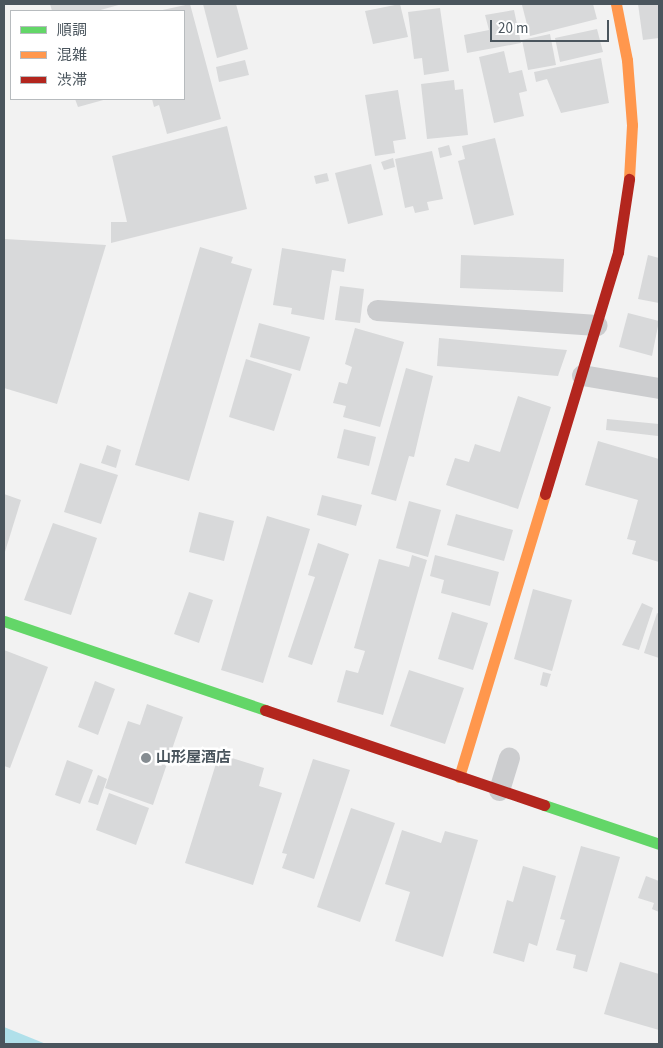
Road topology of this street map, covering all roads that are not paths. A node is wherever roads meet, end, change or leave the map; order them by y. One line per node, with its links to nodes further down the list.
1 (616, 4): 3 (street)
2 (377, 310): 3 (lane)
3 (596, 325): 4 (street)
4 (582, 375): 5 (lane); 8 (street)
5 (659, 388)
6 (4, 621): 8 (street)
7 (509, 758): 9 (lane)
8 (459, 777): 9 (street)
9 (499, 790): 10 (street)
10 (659, 844)

